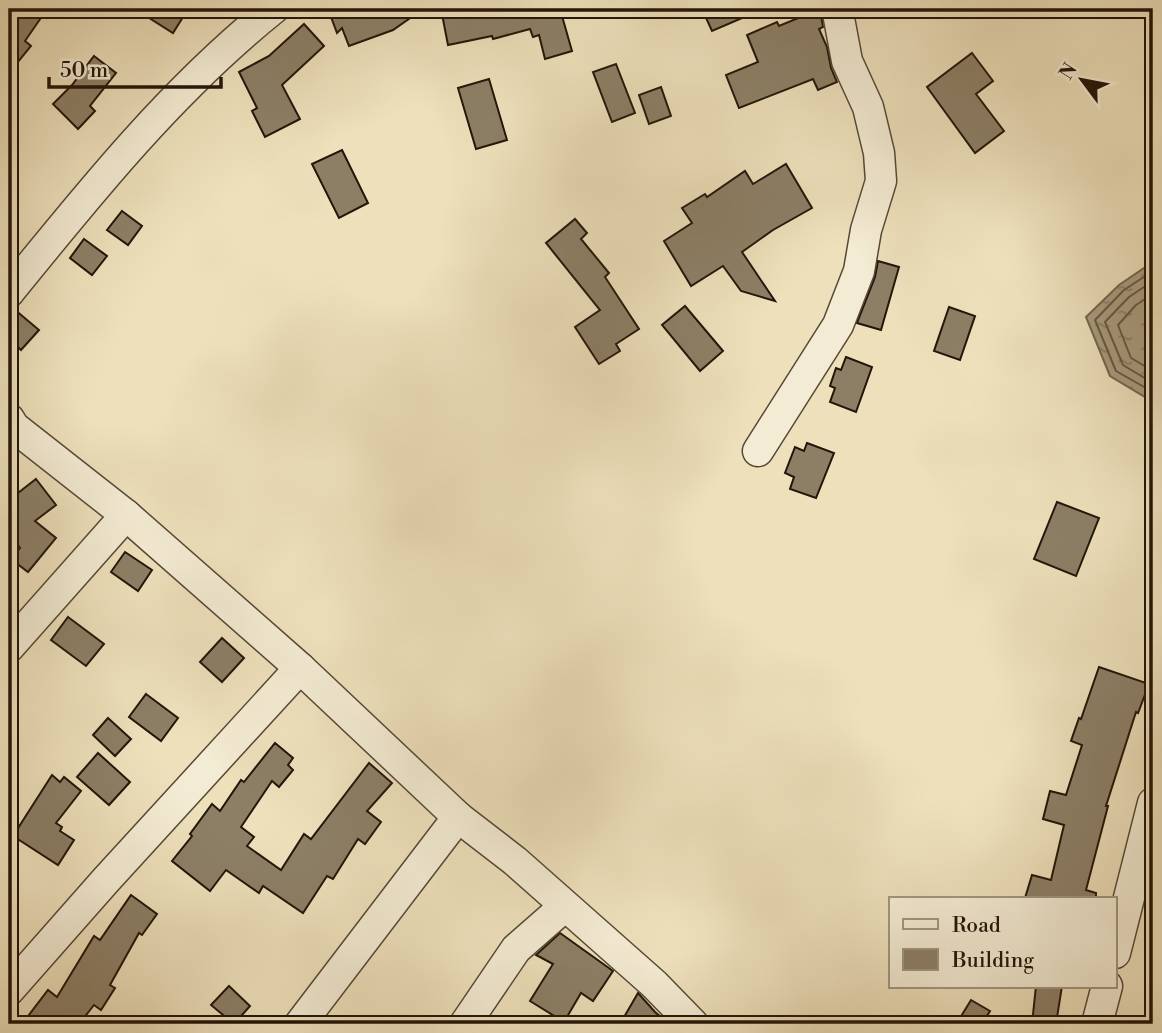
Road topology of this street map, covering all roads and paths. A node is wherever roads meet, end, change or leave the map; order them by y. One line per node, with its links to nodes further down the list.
1 (273, 9): 3 (street)
2 (842, 9): 5 (street)
3 (9, 292)
4 (9, 419): 6 (street)
5 (758, 451)
6 (126, 515): 7 (street); 8 (street)
7 (9, 647)
8 (300, 668): 10 (street); 14 (street)
9 (1153, 803): 12 (street)
10 (458, 817): 11 (street); 15 (street)
11 (565, 906): 16 (street); 17 (street)
12 (1116, 949)
13 (1106, 988): 18 (street)
14 (9, 990)
15 (300, 1024)
16 (465, 1024)
17 (693, 1024)
18 (1097, 1024)

